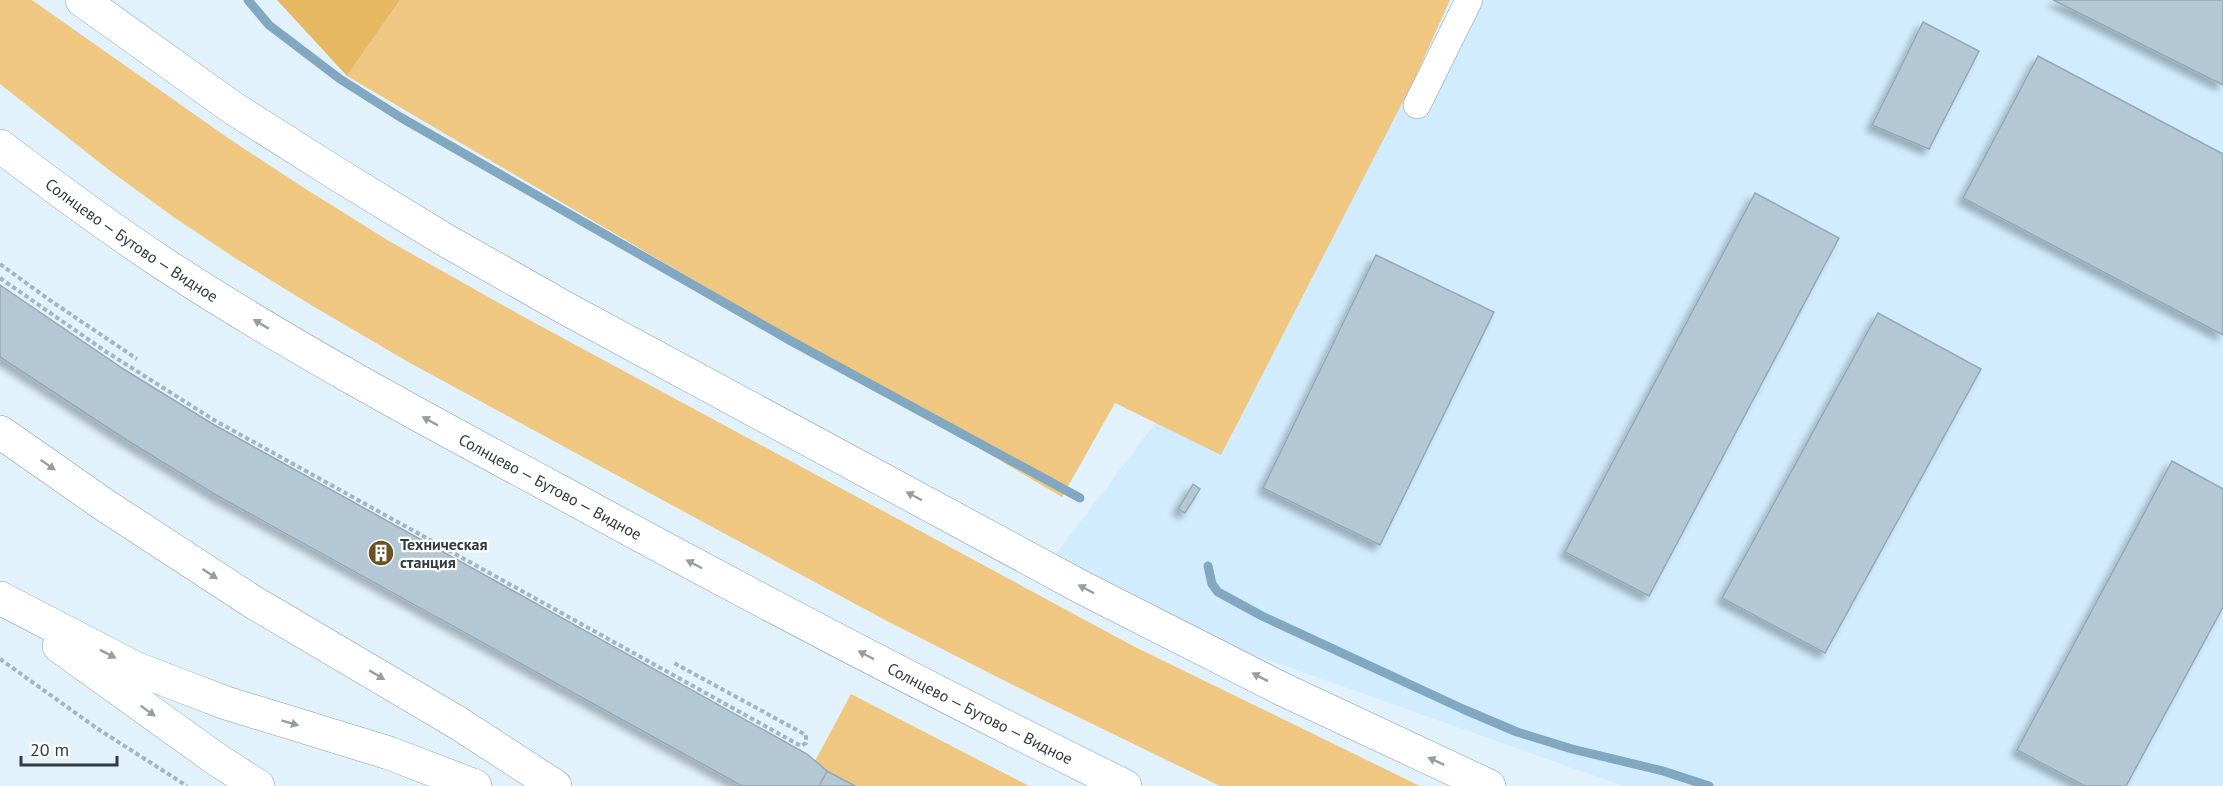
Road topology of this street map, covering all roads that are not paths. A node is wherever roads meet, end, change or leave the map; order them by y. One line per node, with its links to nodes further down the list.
1 (82, 0): 11 (main road, one-way to 1)
2 (1469, 0): 3 (street)
3 (1417, 105)
4 (0, 146): 10 (main road, Солнцево — Бутово — Видное, one-way to 4)
5 (0, 432): 9 (main road, one-way to 9)
6 (0, 600): 7 (main road, one-way to 7); 8 (main road, one-way to 8)
7 (258, 786)
8 (475, 786)
9 (555, 786)
10 (1125, 786)
11 (1489, 786)

